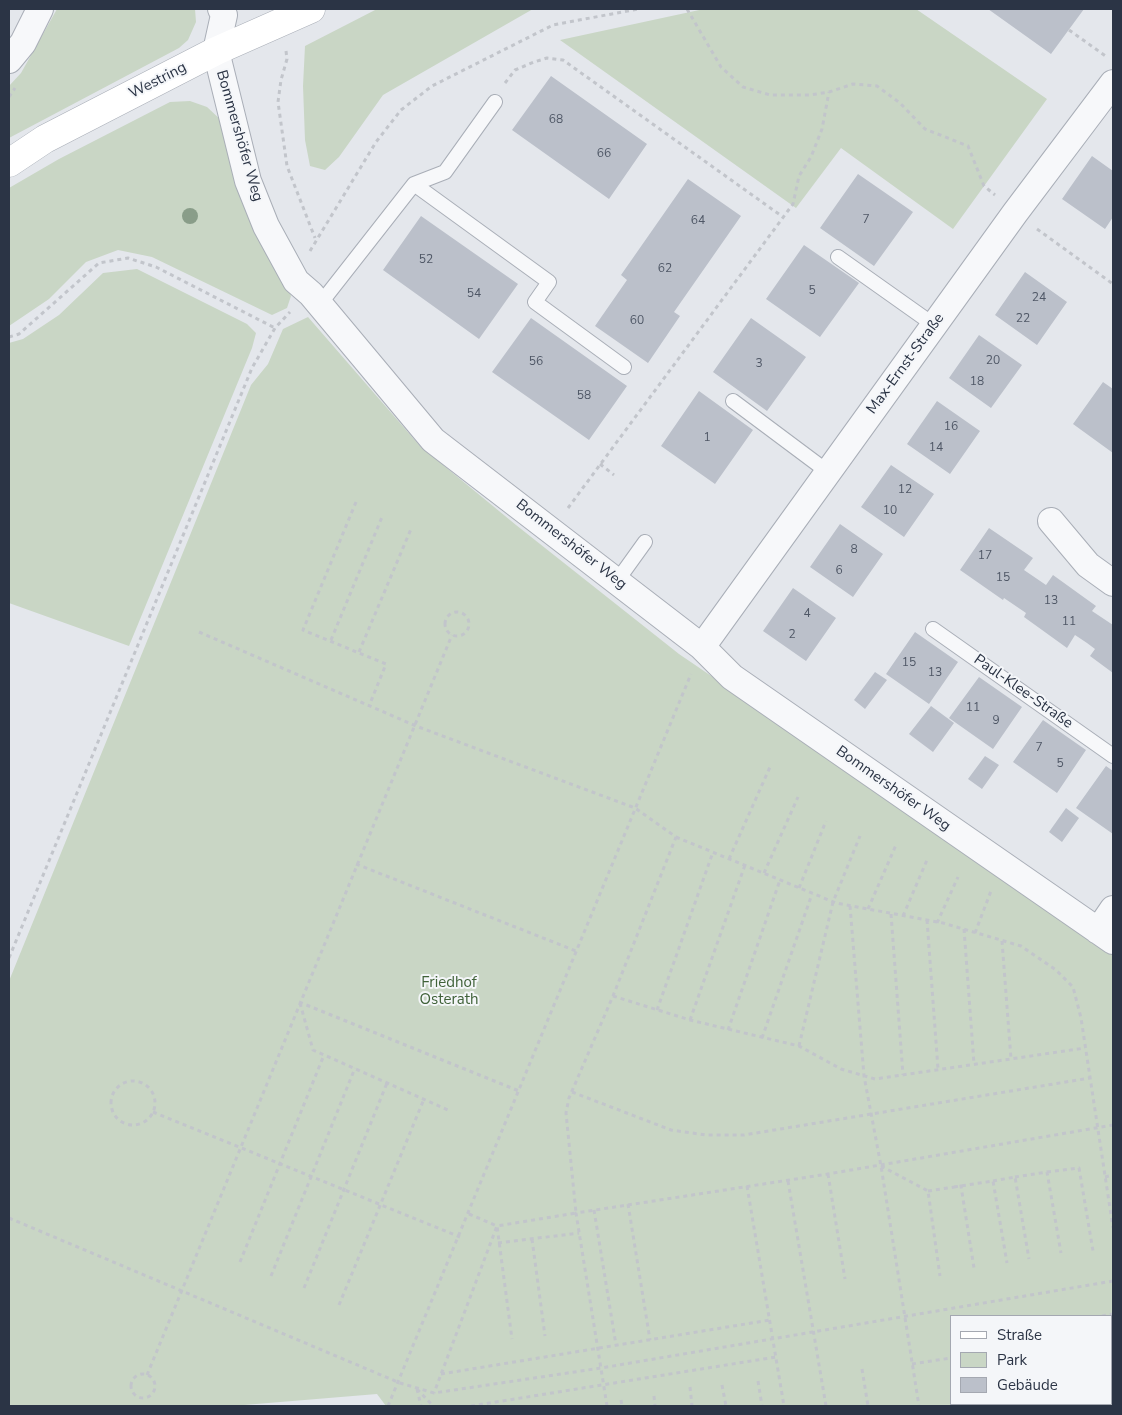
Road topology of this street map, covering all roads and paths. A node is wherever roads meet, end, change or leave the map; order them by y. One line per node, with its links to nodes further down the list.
1 (40, 9): 9 (street)
2 (220, 9): 8 (street, Bommershöfer Weg)
3 (311, 9): 6 (main road, Westring)
4 (638, 9): 6 (path)
5 (687, 9): 12 (path)
6 (274, 26): 8 (main road, Westring)
7 (1069, 30): 10 (path)
8 (216, 51): 14 (main road, Westring); 20 (street, Bommershöfer Weg)
9 (9, 60)
10 (1113, 62)
11 (1113, 83): 16 (street, Max-Ernst-Straße)
12 (829, 92): 16 (path); 17 (path)
13 (495, 102): 15 (lane); 17 (path)
14 (9, 163)
15 (414, 184): 20 (lane); 24 (lane)
16 (1015, 213): 19 (path); 21 (street, Max-Ernst-Straße)
17 (783, 217): 26 (path)
18 (838, 257): 21 (lane)
19 (1113, 284)
20 (316, 299): 22 (path); 33 (street, Bommershöfer Weg)
21 (934, 325): 27 (street, Max-Ernst-Straße)
22 (275, 328): 23 (path); 77 (path)
23 (9, 337)
24 (624, 368)
25 (733, 401): 27 (lane)
26 (600, 464): 28 (path); 33 (path)
27 (828, 472): 41 (street, Max-Ernst-Straße)
28 (614, 475)
29 (356, 502): 40 (path)
30 (382, 517): 40 (path)
31 (1052, 521): 36 (street)
32 (411, 529): 42 (path)
33 (552, 530): 35 (street, Bommershöfer Weg)
34 (645, 542): 35 (lane)
35 (617, 581): 41 (street, Bommershöfer Weg)
36 (1113, 583)
37 (933, 629): 45 (lane, Paul-Klee-Straße)
38 (199, 632): 43 (path)
39 (452, 635): 39 (path); 44 (path)
40 (331, 640): 42 (path)
41 (702, 647): 48 (path); 74 (street, Bommershöfer Weg)
42 (359, 652): 43 (path)
43 (369, 706): 44 (path)
44 (416, 726): 48 (path); 56 (path)
45 (1113, 756)
46 (770, 766): 54 (path)
47 (798, 797): 58 (path)
48 (635, 808): 51 (path); 76 (path)
49 (826, 821): 61 (path)
50 (860, 836): 64 (path)
51 (676, 837): 53 (path); 78 (path)
52 (896, 845): 67 (path)
53 (713, 852): 54 (path); 80 (path)
54 (729, 859): 57 (path)
55 (927, 860): 69 (path)
56 (356, 864): 76 (path); 79 (path)
57 (745, 865): 58 (path); 81 (path)
58 (764, 873): 60 (path)
59 (958, 877): 71 (path)
60 (780, 880): 61 (path); 82 (path)
61 (799, 888): 63 (path)
62 (990, 891): 73 (path)
63 (812, 894): 64 (path); 83 (path)
64 (833, 902): 65 (path); 84 (path)
65 (850, 906): 67 (path); 92 (path)
66 (1113, 909): 74 (street)
67 (868, 910): 68 (path)
68 (891, 914): 69 (path); 91 (path)
69 (903, 916): 70 (path)
70 (927, 920): 71 (path); 90 (path)
71 (938, 923): 72 (path)
72 (964, 929): 73 (path); 88 (path)
73 (975, 933): 75 (path)
74 (1105, 936)
75 (1002, 941): 85 (path); 87 (path)
76 (576, 951): 95 (path)
77 (9, 958)
78 (613, 996): 80 (path); 96 (path)
79 (300, 1002): 86 (path); 95 (path); 103 (path)
80 (658, 1010): 81 (path)
81 (690, 1020): 82 (path)
82 (728, 1030): 83 (path)
83 (762, 1038): 84 (path)
84 (799, 1046): 92 (path)
85 (1085, 1048): 87 (path); 93 (path)
86 (324, 1055): 89 (path); 104 (path)
87 (1010, 1059): 88 (path)
88 (974, 1064): 90 (path)
89 (355, 1068): 94 (path); 110 (path)
90 (938, 1070): 91 (path)
91 (903, 1075): 92 (path)
92 (864, 1076): 100 (path)
93 (1090, 1078): 100 (path); 102 (path)
94 (387, 1083): 97 (path); 116 (path)
95 (519, 1091): 123 (path)
96 (572, 1092): 100 (path); 121 (path)
97 (424, 1099): 98 (path); 119 (path)
98 (448, 1110)
99 (153, 1112): 99 (path); 103 (path)
100 (871, 1115): 105 (path)
101 (1113, 1125): 102 (path)
102 (1098, 1128): 105 (path); 109 (path)
103 (240, 1148): 104 (path); 142 (path)
104 (280, 1164): 110 (path); 134 (path)
105 (881, 1166): 107 (path); 117 (path); 144 (path)
106 (1047, 1172): 111 (path); 131 (path); 132 (path)
107 (828, 1174): 112 (path); 139 (path)
108 (1113, 1175): 109 (path)
109 (1106, 1176): 122 (path)
110 (311, 1177): 116 (path); 137 (path)
111 (1015, 1177): 113 (path); 133 (path)
112 (788, 1181): 114 (path); 146 (path)
113 (993, 1181): 115 (path); 135 (path)
114 (747, 1186): 118 (path); 145 (path)
115 (954, 1187): 117 (path); 136 (path)
116 (344, 1190): 119 (path); 141 (path)
117 (928, 1191): 138 (path)
118 (628, 1204): 120 (path); 150 (path)
119 (380, 1205): 128 (path); 143 (path)
120 (594, 1210): 121 (path); 151 (path)
121 (576, 1212): 125 (path); 127 (path)
122 (1112, 1212): 126 (path)
123 (469, 1214): 125 (path); 128 (path)
124 (9, 1218): 142 (path)
125 (497, 1226): 130 (path); 158 (path)
126 (1113, 1228)
127 (579, 1232): 129 (path); 152 (path)
128 (460, 1238): 161 (path)
129 (532, 1239): 130 (path); 147 (path)
130 (498, 1244): 149 (path)
131 (1093, 1251)
132 (1061, 1253)
133 (1029, 1259)
134 (240, 1262)
135 (1007, 1263)
136 (974, 1268)
137 (271, 1276)
138 (940, 1276)
139 (845, 1280)
140 (1113, 1281): 144 (path)
141 (304, 1288)
142 (181, 1290): 159 (path); 161 (path)
143 (339, 1304)
144 (904, 1316): 146 (path); 155 (path)
145 (770, 1320): 148 (path); 150 (path)
146 (815, 1332): 148 (path); 180 (path)
147 (545, 1336)
148 (773, 1338): 153 (path); 156 (path)
149 (512, 1339)
150 (650, 1340): 151 (path)
151 (616, 1345): 152 (path)
152 (598, 1348): 156 (path); 158 (path)
153 (776, 1357): 162 (path); 179 (path)
154 (950, 1358): 155 (path)
155 (912, 1364): 182 (path)
156 (601, 1368): 162 (path); 166 (path)
157 (862, 1369): 181 (path)
158 (441, 1374): 166 (path)
159 (147, 1375): 159 (path)
160 (758, 1381): 178 (path)
161 (400, 1383): 165 (path); 169 (path)
162 (604, 1385): 172 (path); 173 (path)
163 (722, 1385): 177 (path)
164 (690, 1387): 176 (path)
165 (417, 1388): 166 (path); 170 (path); 171 (path)
166 (434, 1393)
167 (654, 1396): 175 (path)
168 (621, 1400): 174 (path)
169 (388, 1406)
170 (422, 1406)
171 (433, 1406)
172 (472, 1406)
173 (607, 1406)
174 (622, 1406)
175 (655, 1406)
176 (692, 1406)
177 (726, 1406)
178 (762, 1406)
179 (784, 1406)
180 (826, 1406)
181 (868, 1406)
182 (919, 1406)

